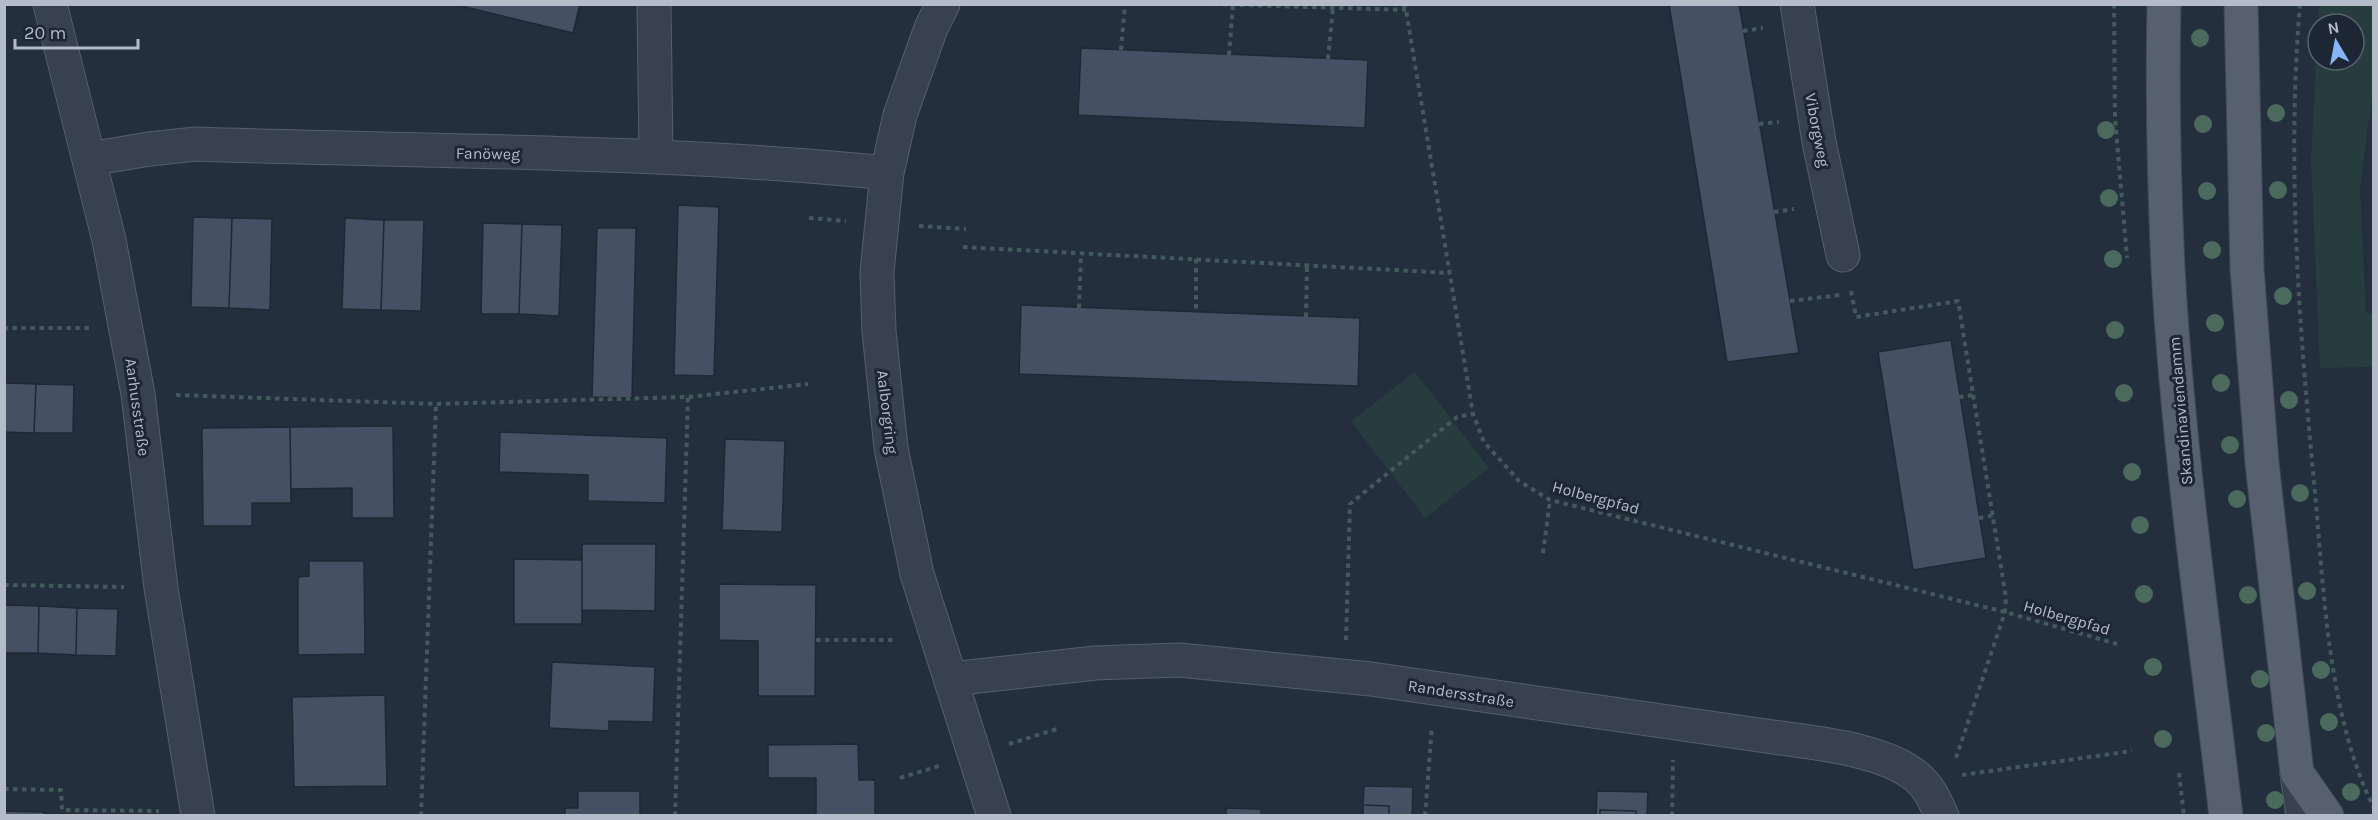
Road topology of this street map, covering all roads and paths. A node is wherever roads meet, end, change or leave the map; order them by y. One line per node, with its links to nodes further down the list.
1 (50, 4): 18 (street, Aarhusstraße)
2 (654, 4): 17 (street)
3 (943, 4): 19 (street, Aalborgring)
4 (1125, 4): 14 (path)
5 (1213, 4): 11 (path)
6 (1403, 4): 13 (path, Holbergpfad)
7 (1797, 4): 22 (street, Viborgweg)
8 (2164, 4): 65 (main road, Skandinaviendamm)
9 (2241, 4): 55 (main road)
10 (2300, 4): 58 (path)
11 (1233, 5): 12 (path); 15 (path)
12 (1333, 8): 13 (path); 16 (path)
13 (1406, 10): 25 (path, Holbergpfad)
14 (1121, 50)
15 (1229, 55)
16 (1328, 59)
17 (656, 156): 18 (street, Fanöweg); 19 (street, Fanöweg)
18 (90, 159): 31 (street, Aarhusstraße)
19 (887, 173): 51 (street, Aalborgring)
20 (963, 247): 21 (path)
21 (1081, 254): 23 (path); 28 (path)
22 (1843, 255): 26 (path)
23 (1196, 259): 24 (path); 29 (path)
24 (1307, 266): 25 (path); 30 (path)
25 (1450, 273): 39 (path, Holbergpfad)
26 (1852, 293): 27 (path); 35 (path)
27 (1790, 301)
28 (1079, 308)
29 (1196, 312)
30 (1306, 317)
31 (126, 327): 32 (path); 34 (street, Aarhusstraße)
32 (4, 330)
33 (808, 384): 36 (path)
34 (138, 394): 38 (path); 45 (street, Aarhusstraße)
35 (1974, 395): 37 (path); 41 (path)
36 (688, 397): 38 (path); 61 (path)
37 (1959, 398)
38 (436, 405): 60 (path)
39 (1473, 414): 40 (path, Holbergpfad); 50 (path)
40 (1550, 500): 43 (path); 46 (path, Holbergpfad)
41 (1994, 515): 42 (path); 46 (path)
42 (1979, 518)
43 (1543, 553)
44 (4, 585): 45 (path)
45 (161, 588): 59 (street, Aarhusstraße)
46 (2005, 612): 49 (path, Holbergpfad); 57 (path)
47 (903, 639): 48 (path)
48 (816, 640)
49 (2117, 644)
50 (1345, 677): 51 (street, Randersstraße); 52 (street, Randersstraße)
51 (951, 679): 62 (street, Aalborgring)
52 (1437, 689): 53 (street, Randersstraße); 63 (path)
53 (1677, 724): 57 (street, Randersstraße); 64 (path)
54 (2132, 751): 57 (path)
55 (2297, 773): 66 (street); 67 (main road)
56 (4, 789): 59 (path)
57 (1941, 795)
58 (2373, 808)
59 (197, 814)
60 (421, 816)
61 (675, 816)
62 (994, 816)
63 (1425, 816)
64 (1672, 816)
65 (2226, 816)
66 (2303, 816)
67 (2327, 816)

